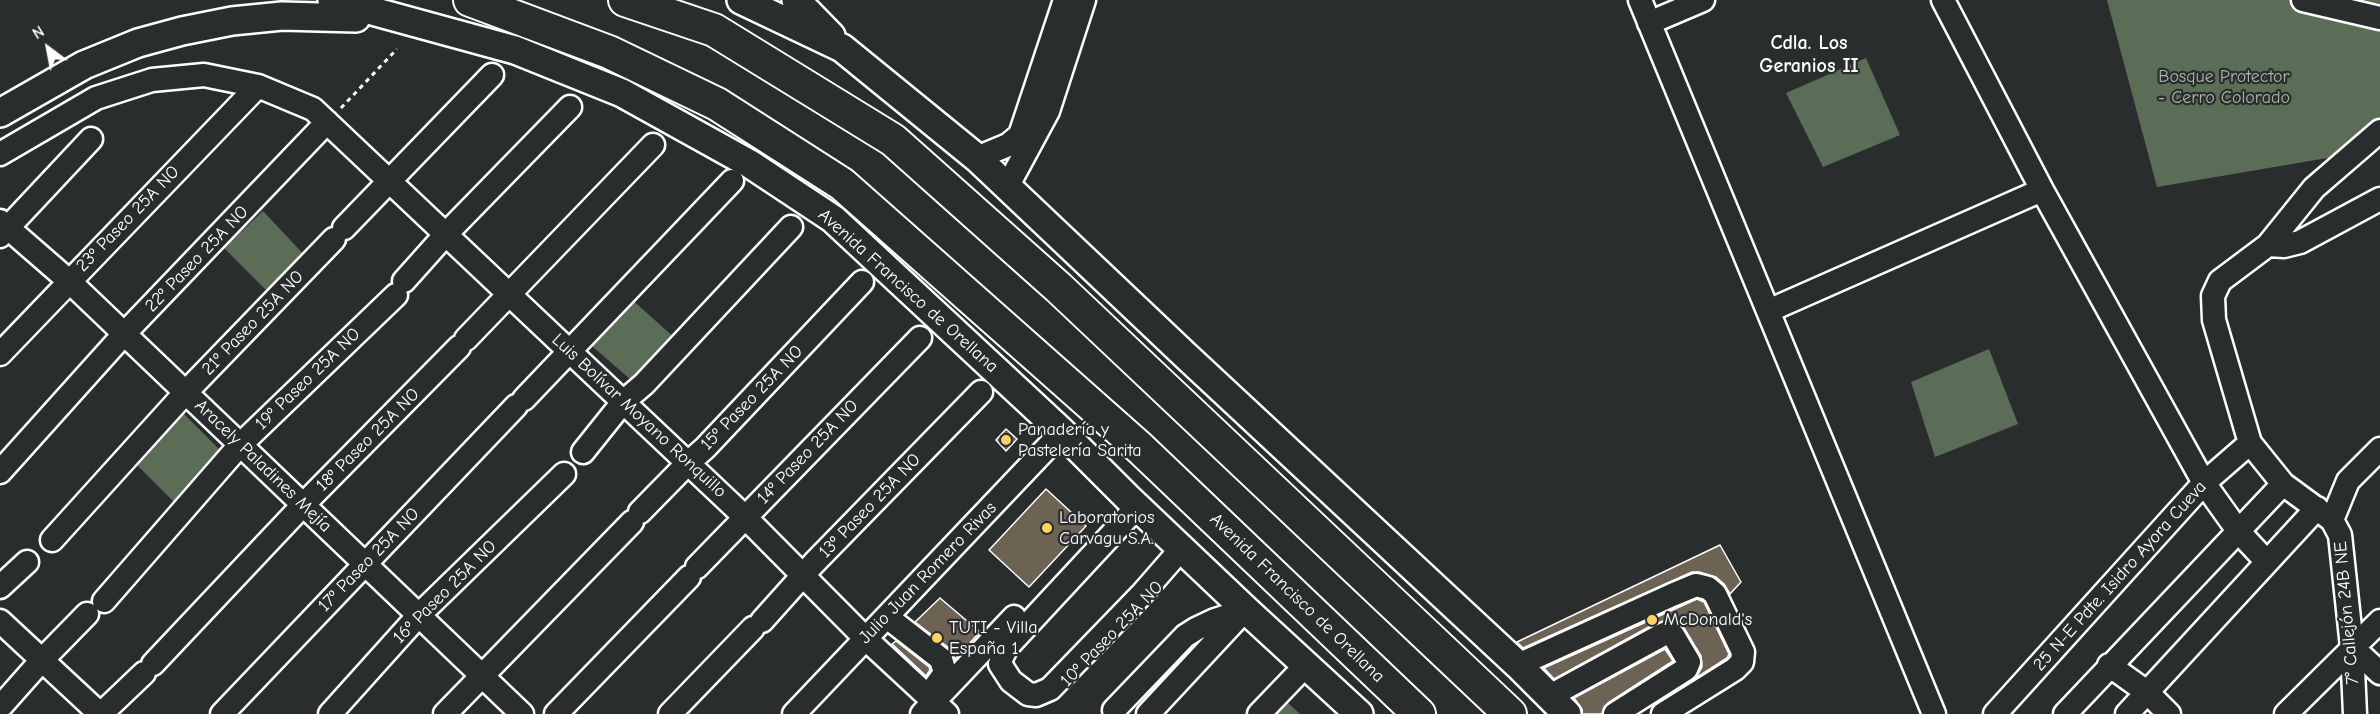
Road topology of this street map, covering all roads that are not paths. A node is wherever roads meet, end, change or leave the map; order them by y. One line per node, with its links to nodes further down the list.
1 (332, 0): 13 (main road, Avenida Francisco de Orellana)
2 (470, 0): 99 (highway, Avenida Francisco de Orellana)
3 (625, 0): 100 (highway)
4 (741, 0): 15 (main road)
5 (796, 0): 15 (main road)
6 (1065, 0): 22 (street)
7 (1084, 0): 22 (street)
8 (1640, 0): 14 (street)
9 (1703, 0): 14 (street)
10 (1943, 0): 30 (street)
11 (2303, 0): 12 (street)
12 (2380, 18)
13 (408, 21): 19 (main road); 47 (main road, Avenida Francisco de Orellana)
14 (1649, 23): 39 (street)
15 (842, 48): 26 (main road)
16 (492, 75): 27 (street, 21º Paseo 25A NO)
17 (258, 86): 20 (street, Luis Bolívar Moyano Ronquillo); 25 (street, Luis Bolívar Moyano Ronquillo); 36 (street, 23º Paseo 25A NO)
18 (570, 107): 34 (street, 19º Paseo 25A NO)
19 (0, 113)
20 (327, 122): 27 (street, Luis Bolívar Moyano Ronquillo); 40 (street, 22º Paseo 25A NO)
21 (2380, 131): 35 (street)
22 (1026, 138): 26 (street); 29 (street)
23 (91, 139): 33 (street)
24 (653, 145): 38 (street, 18º Paseo 25A NO)
25 (0, 154)
26 (977, 158): 29 (main road)
27 (390, 181): 34 (street, Luis Bolívar Moyano Ronquillo); 45 (street, 21º Paseo 25A NO)
28 (732, 181): 42 (street, 17º Paseo 25A NO)
29 (1007, 187): 78 (main road)
30 (2042, 190): 39 (street); 55 (street)
31 (2380, 200): 35 (street)
32 (791, 227): 46 (street)
33 (2, 228): 36 (street, Aracely Paladines Mejía)
34 (446, 234): 38 (street, Luis Bolívar Moyano Ronquillo); 49 (street, 19º Paseo 25A NO)
35 (2268, 245): 48 (street)
36 (69, 281): 40 (street, Aracely Paladines Mejía); 43 (street, 23º Paseo 25A NO)
37 (862, 282): 52 (street, 15º Paseo 25A NO)
38 (509, 293): 42 (street, Luis Bolívar Moyano Ronquillo); 58 (street, 18º Paseo 25A NO)
39 (1768, 311): 103 (street)
40 (124, 334): 45 (street, Aracely Paladines Mejía); 53 (street, 22º Paseo 25A NO)
41 (920, 338): 60 (street, 14º Paseo 25A NO)
42 (570, 351): 46 (street, Luis Bolívar Moyano Ronquillo); 66 (street, 17º Paseo 25A NO)
43 (0, 354)
44 (981, 392): 67 (street, 13º Paseo 25A NO)
45 (186, 393): 49 (street, Aracely Paladines Mejía); 62 (street, 21º Paseo 25A NO)
46 (623, 402): 51 (street); 52 (street, Luis Bolívar Moyano Ronquillo)
47 (1062, 432): 57 (main road, Avenida Francisco de Orellana); 71 (street, Julio Juan Romero Rivas)
48 (2250, 443): 55 (street, 25 N-E Pdte. Isidro Ayora Cueva); 56 (street)
49 (240, 445): 58 (street, Aracely Paladines Mejía); 76 (street, 19º Paseo 25A NO)
50 (2380, 449): 59 (street)
51 (583, 452)
52 (687, 463): 60 (street, Luis Bolívar Moyano Ronquillo); 81 (street, 15º Paseo 25A NO)
53 (0, 472)
54 (564, 474): 70 (street, 16º Paseo 25A NO)
55 (2204, 483): 61 (street); 104 (street, 25 N-E Pdte. Isidro Ayora Cueva)
56 (2283, 484): 59 (street); 61 (street)
57 (1133, 503): 63 (main road, Avenida Francisco de Orellana); 63 (street); 85 (street)
58 (303, 505): 66 (street, Aracely Paladines Mejía); 87 (street, 18º Paseo 25A NO)
59 (2325, 514): 65 (street); 75 (street, 7° Callejón 24B NE)
60 (746, 518): 67 (street, Luis Bolívar Moyano Ronquillo); 92 (street, 14º Paseo 25A NO)
61 (2239, 532): 65 (street); 79 (street)
62 (52, 540)
63 (1185, 551): 69 (main road, Avenida Francisco de Orellana); 95 (street, 10º Paseo 25A NO)
64 (27, 562): 68 (street)
65 (2267, 562): 82 (street)
66 (365, 564): 70 (street, Aracely Paladines Mejía); 88 (street, 17º Paseo 25A NO)
67 (804, 576): 74 (street, Luis Bolívar Moyano Ronquillo); 93 (street, 13º Paseo 25A NO)
68 (0, 587)
69 (1246, 610): 77 (main road, Avenida Francisco de Orellana); 86 (street); 96 (street)
70 (419, 615): 81 (street, Aracely Paladines Mejía); 89 (street, 16º Paseo 25A NO)
71 (887, 617): 74 (street, Julio Juan Romero Rivas); 85 (street)
72 (0, 621): 76 (street)
73 (2380, 621): 75 (street)
74 (866, 639): 85 (street, Luis Bolívar Moyano Ronquillo); 94 (street, Julio Juan Romero Rivas)
75 (2352, 647): 80 (street); 108 (street); 109 (street, 7° Callejón 24B NE)
76 (41, 661): 83 (street, 19º Paseo 25A NO); 87 (street)
77 (1306, 664): 97 (street); 98 (main road, Avenida Francisco de Orellana)
78 (1518, 665): 84 (main road); 102 (street)
79 (2109, 665): 82 (street); 105 (street)
80 (2380, 673)
81 (482, 675): 90 (street, 15º Paseo 25A NO); 91 (street, Aracely Paladines Mejía)
82 (2148, 693): 106 (street); 107 (street)
83 (2, 705)
84 (1558, 705): 101 (street)
85 (933, 706)
86 (1114, 710)
87 (100, 714)
88 (222, 714)
89 (330, 714)
90 (445, 714)
91 (522, 714)
92 (556, 714)
93 (670, 714)
94 (794, 714)
95 (1036, 714)
96 (1148, 714)
97 (1259, 714)
98 (1359, 714)
99 (1419, 714)
100 (1510, 714)
101 (1615, 714)
102 (1663, 714)
103 (1934, 714)
104 (1995, 714)
105 (2065, 714)
106 (2127, 714)
107 (2169, 714)
108 (2286, 714)
109 (2355, 714)

